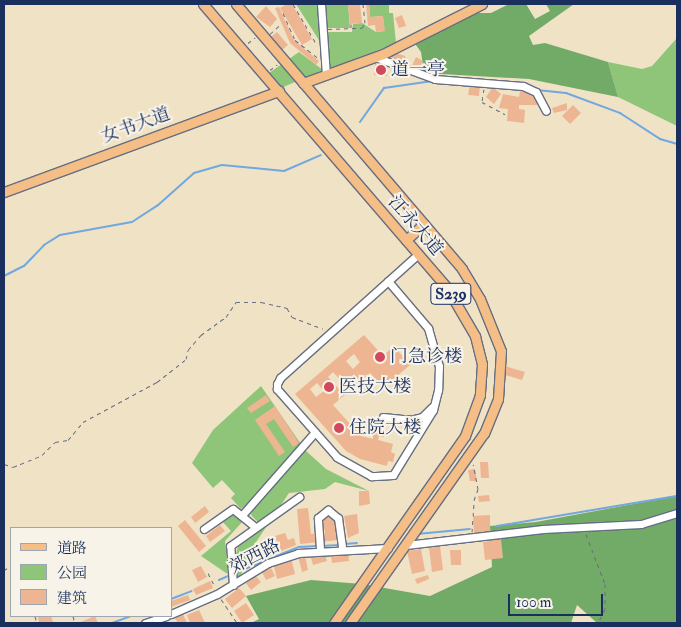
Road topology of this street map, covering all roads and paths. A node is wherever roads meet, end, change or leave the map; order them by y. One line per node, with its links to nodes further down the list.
1 (203, 4): 17 (main road, 江永大道 / S239)
2 (236, 4): 15 (main road, 江永大道 / S239)
3 (293, 4): 11 (path)
4 (321, 4): 9 (street)
5 (363, 4): 10 (path)
6 (482, 4): 12 (main road)
7 (283, 13): 13 (path)
8 (351, 24): 10 (path)
9 (323, 29): 10 (path); 11 (street)
10 (351, 29)
11 (324, 53): 13 (street)
12 (375, 57): 14 (main road); 16 (street)
13 (325, 62): 14 (street)
14 (326, 75): 15 (main road)
15 (303, 83): 21 (main road, 江永大道 / S239)
16 (484, 83): 18 (street); 19 (path)
17 (279, 92): 20 (main road, 女书大道); 22 (main road, 江永大道 / S239)
18 (546, 112)
19 (505, 114)
20 (4, 192)
21 (424, 224): 22 (main road); 29 (main road, 江永大道 / S239)
22 (406, 240): 23 (main road, 江永大道 / S239)
23 (418, 254): 24 (street); 41 (main road, 江永大道 / S239)
24 (388, 281): 26 (street); 28 (street)
25 (323, 329): 30 (path)
26 (434, 405): 27 (street); 28 (street)
27 (383, 417)
28 (314, 432): 33 (street)
29 (468, 459): 37 (path); 38 (main road, 江永大道 / S239)
30 (4, 464)
31 (299, 497): 35 (street)
32 (677, 513): 34 (street)
33 (243, 514): 35 (street); 36 (street)
34 (583, 526): 37 (street); 48 (path)
35 (255, 527): 42 (street)
36 (204, 529)
37 (472, 537): 38 (street)
38 (406, 545): 47 (main road, 江永大道 / S239)
39 (342, 546): 40 (street, 郊西路); 40 (street); 41 (street, 郊西路)
40 (320, 547): 42 (street, 郊西路)
41 (388, 548): 46 (main road, 江永大道 / S239)
42 (233, 585): 43 (street, 郊西路)
43 (172, 614)
44 (163, 617): 45 (street)
45 (145, 623)
46 (334, 623)
47 (350, 623)
48 (598, 623)

